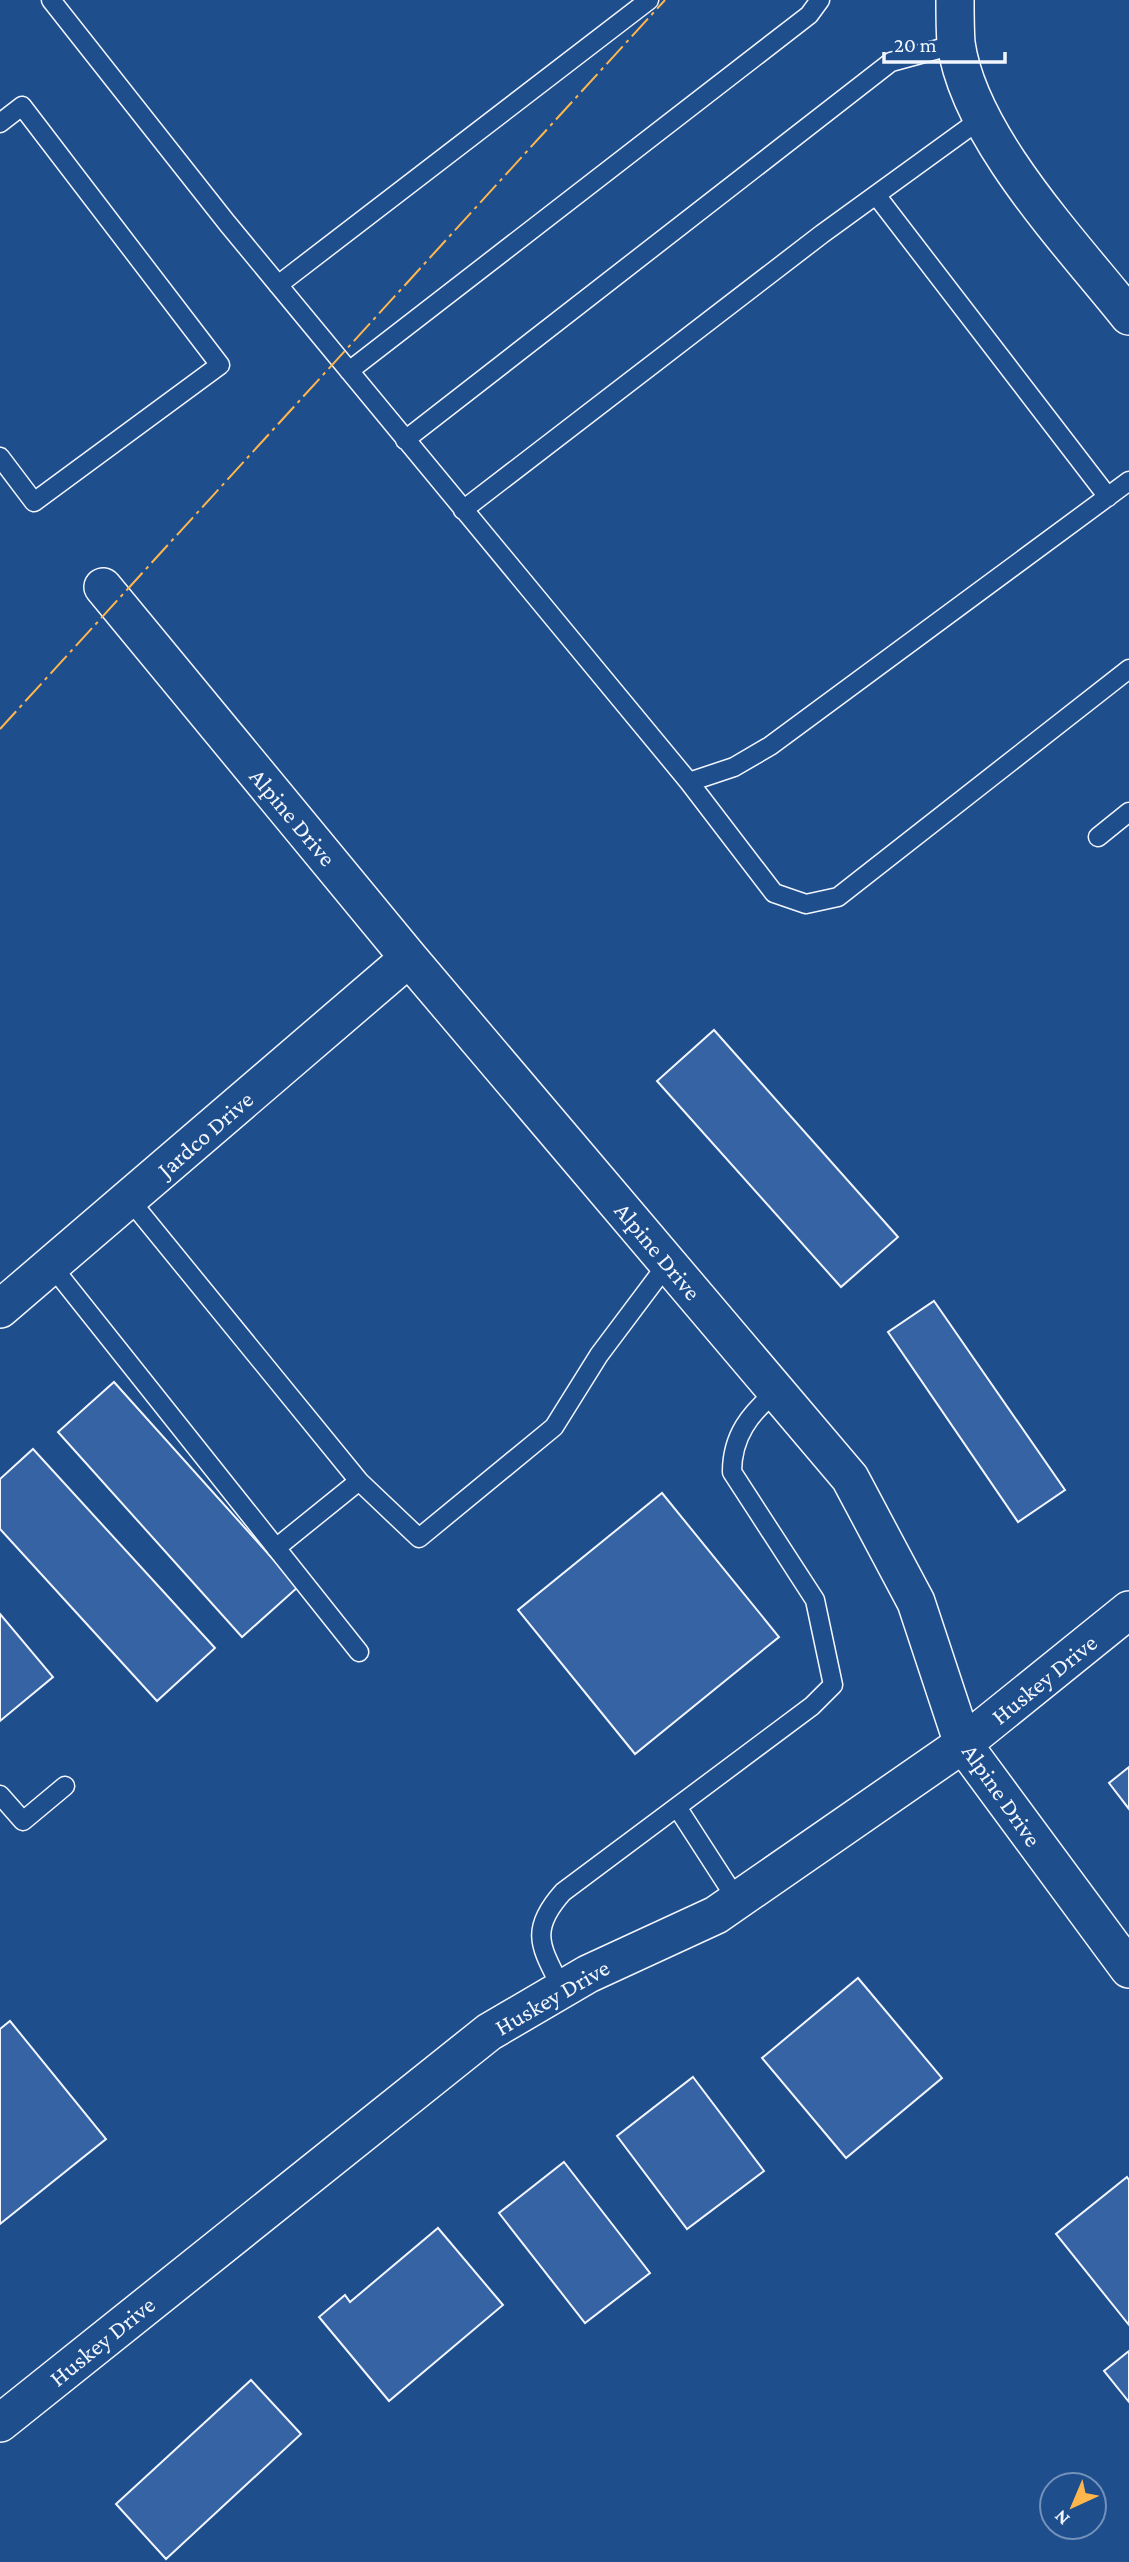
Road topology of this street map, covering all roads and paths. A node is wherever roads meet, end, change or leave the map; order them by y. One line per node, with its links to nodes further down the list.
1 (51, 0): 9 (lane)
2 (649, 0): 9 (lane)
3 (820, 0): 11 (lane)
4 (955, 0): 5 (street)
5 (957, 44): 6 (street); 12 (lane)
6 (982, 118): 8 (lane); 10 (street)
7 (0, 123): 13 (lane)
8 (876, 195): 15 (lane); 16 (lane)
9 (278, 285): 11 (lane)
10 (1129, 316)
11 (349, 371): 12 (lane)
12 (405, 440): 16 (lane)
13 (0, 457)
14 (1129, 481): 15 (lane)
15 (1108, 497): 19 (lane)
16 (463, 510): 19 (lane)
17 (103, 587): 22 (street, Alpine Drive)
18 (1129, 669): 19 (lane)
19 (689, 782)
20 (1129, 813): 21 (lane)
21 (1098, 837)
22 (409, 958): 23 (street, Jardco Drive); 24 (street, Alpine Drive)
23 (129, 1199): 25 (street, Jardco Drive); 28 (lane)
24 (668, 1263): 27 (street, Alpine Drive); 28 (lane)
25 (51, 1265): 26 (street, Jardco Drive); 29 (lane)
26 (0, 1309)
27 (777, 1391): 32 (street, Alpine Drive); 35 (lane)
28 (359, 1480): 29 (lane)
29 (276, 1548): 31 (lane)
30 (1129, 1610): 32 (street, Huskey Drive)
31 (359, 1652)
32 (963, 1744): 36 (street, Huskey Drive); 37 (street, Alpine Drive)
33 (65, 1786): 34 (lane)
34 (0, 1795)
35 (677, 1807): 36 (lane); 38 (lane)
36 (737, 1900): 38 (street, Huskey Drive)
37 (1129, 1969)
38 (562, 1989): 39 (street, Huskey Drive)
39 (0, 2423)

